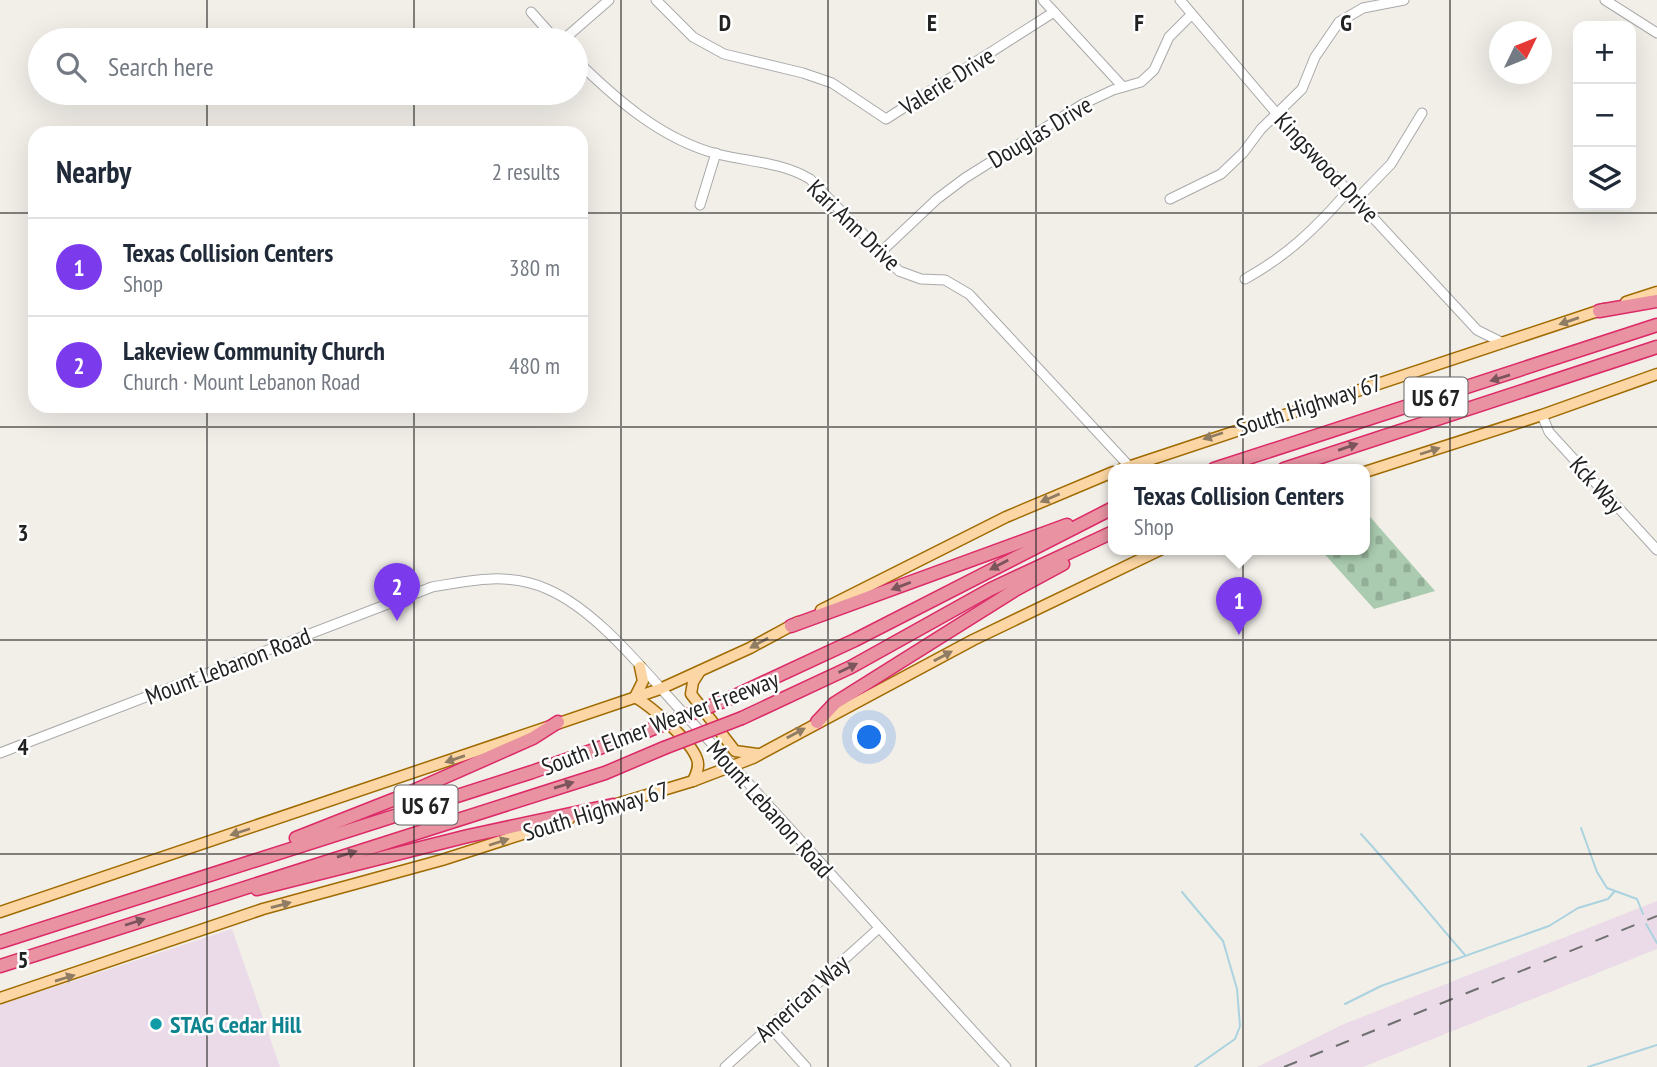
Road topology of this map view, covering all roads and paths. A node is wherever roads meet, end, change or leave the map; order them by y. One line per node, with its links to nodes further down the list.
1 (609, 0): 11 (street)
2 (656, 0): 8 (street, Valerie Drive)
3 (1043, 0): 8 (street)
4 (1180, 0): 9 (street, Kingswood Drive)
5 (1404, 0): 16 (street)
6 (1605, 0): 12 (street)
7 (531, 12): 10 (street)
8 (1054, 12): 14 (street)
9 (1191, 15): 14 (street, Douglas Drive); 16 (street, Kingswood Drive)
10 (545, 28)
11 (577, 28)
12 (1657, 33)
13 (588, 71): 17 (street, Kari Ann Drive)
14 (1123, 87): 22 (street, Douglas Drive)
15 (1422, 113): 20 (street)
16 (1278, 114): 18 (street, Kingswood Drive); 19 (street)
17 (716, 153): 21 (street); 22 (street, Kari Ann Drive)
18 (1348, 191): 20 (street, Kingswood Drive); 23 (street)
19 (1170, 199)
20 (1357, 200): 28 (street, Kingswood Drive)
21 (699, 205)
22 (882, 251): 34 (street, Kari Ann Drive)
23 (1245, 279)
24 (1657, 292): 26 (main road, South Highway 67)
25 (1657, 301): 26 (highway)
26 (1599, 311): 29 (main road, South Highway 67, one-way to 29)
27 (1657, 325): 36 (highway, US 67, one-way to 36)
28 (1477, 330): 29 (street, Kingswood Drive); 31 (street)
29 (1503, 343): 31 (main road, South Highway 67)
30 (1657, 347): 37 (highway, US 67, one-way to 30)
31 (1477, 351): 35 (main road, South Highway 67, one-way to 35)
32 (1657, 374): 33 (main road)
33 (1542, 415): 38 (main road, one-way to 33); 44 (street, Kck Way)
34 (1122, 464)
35 (1134, 464)
36 (1229, 464)
37 (1299, 464)
38 (1370, 470)
39 (1108, 474): 46 (main road, one-way to 46)
40 (1108, 510): 41 (highway, South J Elmer Weaver Freeway / US 67)
41 (1081, 522): 46 (highway, one-way to 46); 58 (highway, South J Elmer Weaver Freeway / US 67, one-way to 58, bridge)
42 (1108, 534): 59 (highway, South J Elmer Weaver Freeway / US 67, one-way to 42, bridge)
43 (1108, 535): 52 (highway)
44 (1657, 550)
45 (1150, 555): 52 (main road, South Highway 67, one-way to 45)
46 (791, 626): 48 (main road, one-way to 48)
47 (639, 667): 49 (street, Mount Lebanon Road); 50 (main road); 53 (street, Mount Lebanon Road)
48 (700, 671): 49 (main road); 54 (main road)
49 (660, 689): 50 (main road); 55 (street, Mount Lebanon Road)
50 (635, 697): 51 (main road); 56 (main road)
51 (558, 722): 58 (highway); 60 (main road, one-way to 60)
52 (817, 722): 54 (main road, South Highway 67, one-way to 52)
53 (0, 753)
54 (758, 754): 55 (main road, South Highway 67)
55 (730, 764): 56 (main road, South Highway 67); 61 (street, Mount Lebanon Road)
56 (693, 781): 57 (main road, South Highway 67)
57 (613, 805): 59 (highway); 64 (main road, South Highway 67, one-way to 57)
58 (204, 875): 62 (highway, South J Elmer Weaver Freeway / US 67)
59 (235, 889): 63 (highway, South J Elmer Weaver Freeway / US 67, one-way to 59)
60 (0, 912)
61 (879, 928): 65 (street, American Way); 68 (street, Mount Lebanon Road)
62 (0, 942)
63 (0, 966)
64 (0, 998)
65 (770, 1027): 66 (street, American Way); 67 (street)
66 (725, 1067)
67 (806, 1067)
68 (1006, 1067)

